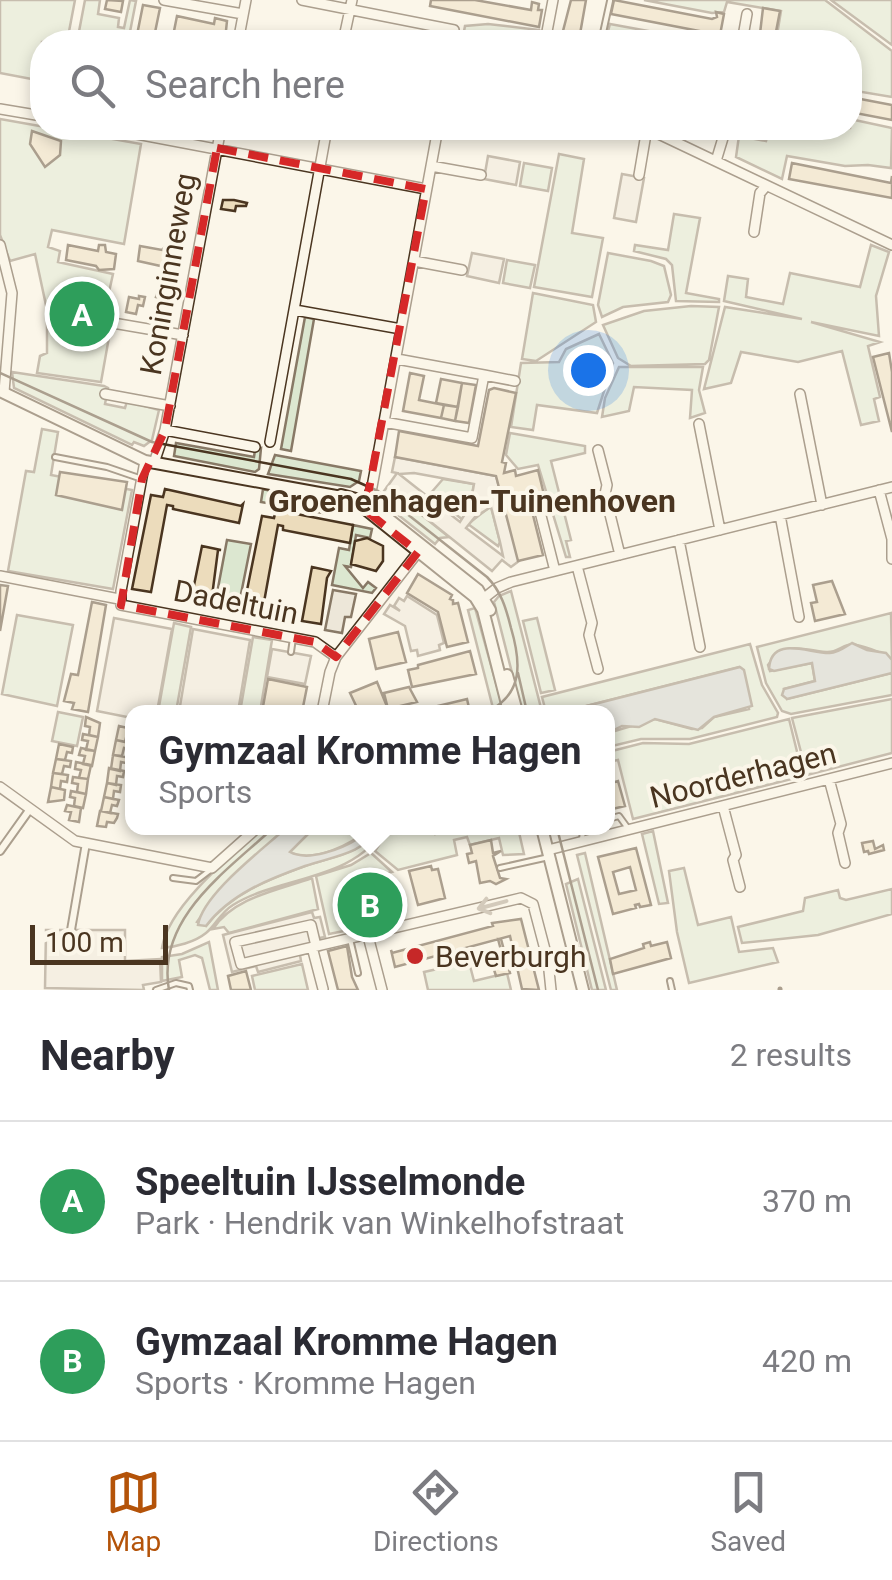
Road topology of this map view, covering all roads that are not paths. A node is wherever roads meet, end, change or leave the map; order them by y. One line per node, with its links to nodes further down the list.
1 (164, 0): 7 (street)
2 (246, 0): 7 (street)
3 (302, 0): 6 (street)
4 (553, 0): 12 (street)
5 (610, 1): 13 (lane)
6 (351, 5): 10 (street); 11 (street)
7 (243, 14): 9 (street)
8 (747, 14): 14 (street)
9 (240, 30)
10 (346, 30)
11 (454, 30)
12 (548, 30)
13 (604, 30)
14 (744, 30)
15 (0, 109): 16 (street)
16 (30, 114)
17 (172, 140): 24 (street)
18 (219, 140): 24 (street, Koninginneweg)
19 (325, 140): 27 (street)
20 (436, 140): 26 (street)
21 (645, 140): 28 (street)
22 (672, 140): 25 (street)
23 (722, 140): 25 (street)
24 (217, 148): 27 (street); 40 (street, Koninginneweg)
25 (716, 161): 30 (street)
26 (431, 166): 29 (street); 31 (street)
27 (320, 167): 31 (street); 37 (street)
28 (639, 174)
29 (482, 175)
30 (766, 186): 32 (street); 33 (street)
31 (426, 189): 35 (street)
32 (754, 232)
33 (892, 245)
34 (0, 246): 44 (street)
35 (414, 260): 36 (street); 39 (street)
36 (462, 270)
37 (295, 310): 39 (street); 51 (street)
38 (114, 322): 40 (street)
39 (401, 329): 41 (street)
40 (183, 335): 47 (street, Koninginneweg)
41 (397, 359): 42 (street); 48 (street)
42 (484, 376): 43 (street); 48 (street)
43 (515, 381)
44 (2, 389): 55 (street)
45 (105, 394): 47 (street)
46 (800, 394): 59 (street)
47 (170, 406): 50 (street, Koninginneweg)
48 (384, 422): 60 (street)
49 (699, 424): 63 (street)
50 (165, 430): 52 (street); 55 (street, Koninginneweg)
51 (270, 442)
52 (255, 447)
53 (598, 450): 66 (street)
54 (56, 458): 56 (lane)
55 (150, 462): 56 (street, Koninginneweg); 60 (street)
56 (142, 479): 72 (street, Koninginneweg)
57 (892, 487): 58 (street)
58 (879, 490): 59 (street); 67 (street)
59 (822, 504): 62 (street)
60 (365, 505): 65 (street)
61 (539, 508): 69 (street)
62 (780, 516): 63 (street); 73 (street)
63 (720, 530): 64 (street)
64 (679, 540): 66 (street); 75 (street)
65 (420, 549): 71 (street); 77 (street)
66 (620, 554): 68 (street)
67 (892, 559)
68 (577, 566): 69 (street); 78 (street)
69 (555, 572): 71 (street)
70 (0, 576): 72 (street, Dadeltuin)
71 (482, 599): 80 (street)
72 (120, 602): 74 (street, Dadeltuin)
73 (799, 618)
74 (294, 638): 76 (lane); 77 (street, Dadeltuin)
75 (700, 646)
76 (292, 652)
77 (336, 658): 79 (street)
78 (598, 669)
79 (323, 705)
80 (511, 705)
81 (892, 763): 82 (street, Noorderhagen)
82 (829, 779): 84 (street, Noorderhagen); 97 (street)
83 (0, 787): 85 (street)
84 (723, 806): 87 (street, Noorderhagen); 101 (street)
85 (30, 809): 94 (street); 95 (street)
86 (615, 817): 87 (lane)
87 (629, 830): 88 (street, Noorderhagen)
88 (615, 833)
89 (249, 835): 98 (street)
90 (544, 835): 96 (street)
91 (582, 835): 93 (lane)
92 (608, 835): 93 (street, Noorderhagen)
93 (582, 841): 96 (street, Noorderhagen)
94 (86, 844): 98 (street); 102 (street)
95 (0, 851)
96 (548, 853): 99 (lane); 113 (street)
97 (845, 863)
98 (212, 868): 100 (lane)
99 (500, 868)
100 (173, 878)
101 (740, 887)
102 (71, 930)
103 (368, 936): 104 (street); 111 (street); 112 (street, one-way to 103)
104 (350, 939): 105 (street); 106 (lane)
105 (314, 946): 105 (street); 110 (street)
106 (358, 972)
107 (670, 980): 114 (lane)
108 (156, 990): 109 (lane)
109 (190, 990)
110 (322, 990)
111 (382, 990)
112 (551, 990)
113 (583, 990)
114 (672, 990)

